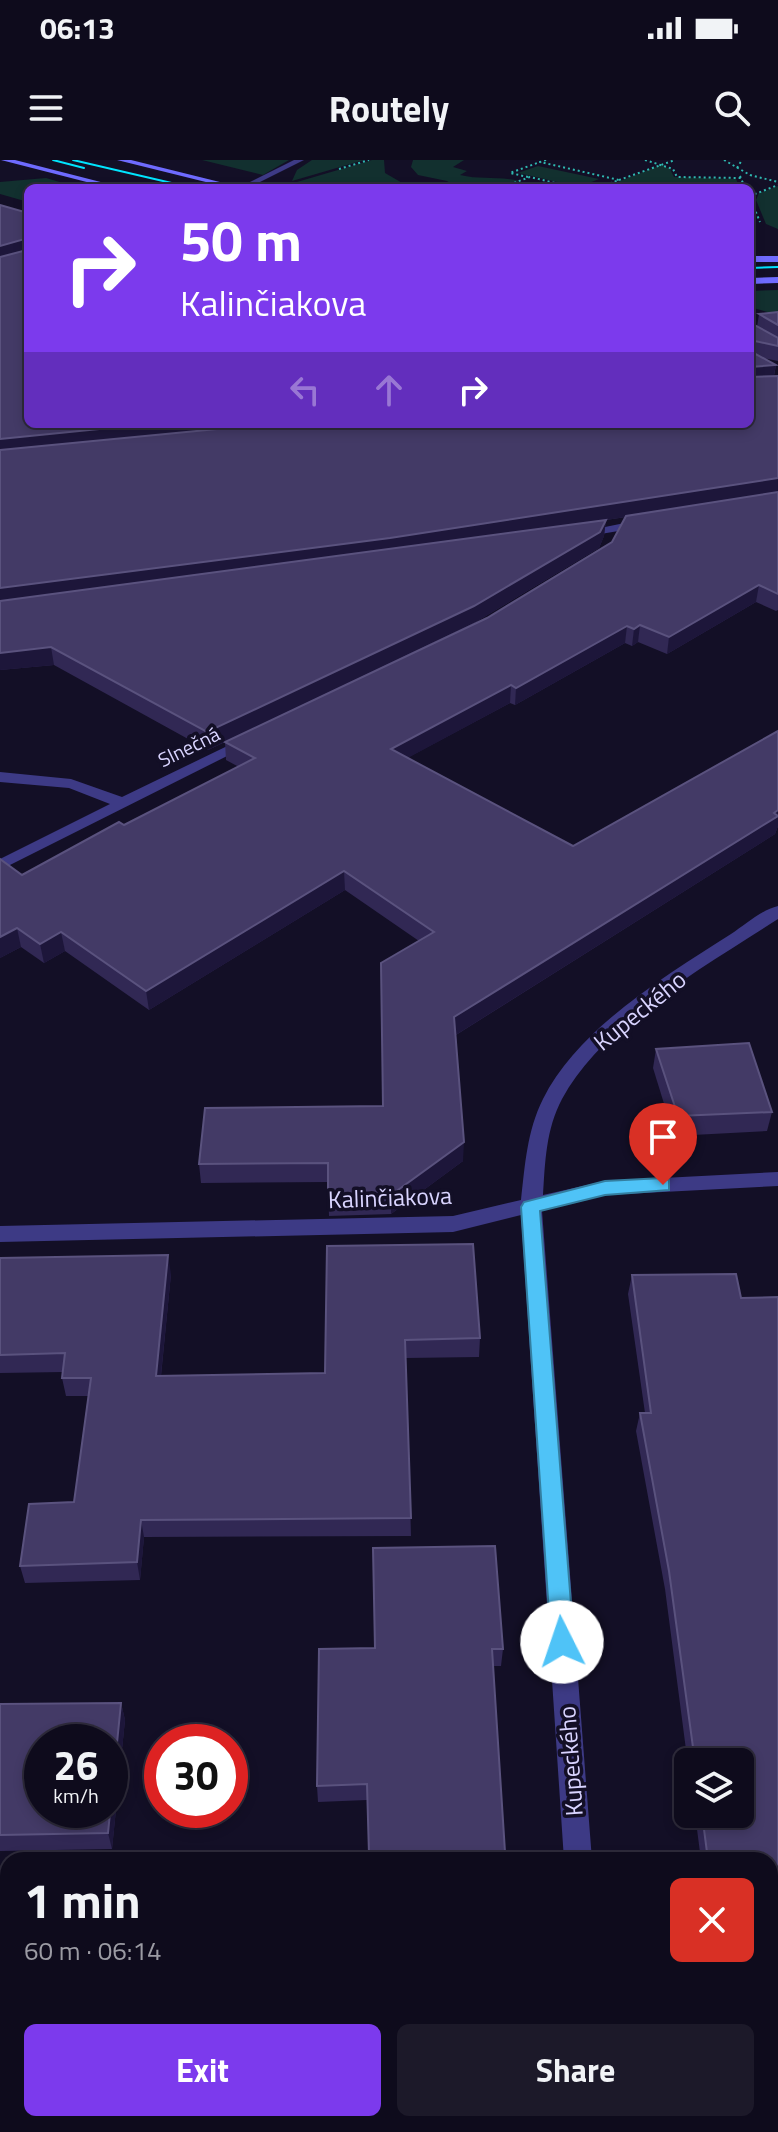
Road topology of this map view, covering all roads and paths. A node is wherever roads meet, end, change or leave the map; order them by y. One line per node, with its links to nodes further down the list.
1 (5, 160): 18 (street)
2 (121, 160): 19 (street)
3 (300, 160): 12 (street)
4 (546, 160): 9 (path)
5 (645, 160): 10 (path)
6 (675, 160): 10 (path)
7 (724, 160): 11 (path)
8 (742, 160): 11 (path)
9 (540, 162): 13 (path); 15 (path)
10 (661, 164): 14 (path); 15 (path)
11 (737, 168): 14 (path); 17 (path)
12 (285, 169): 16 (street); 20 (street)
13 (530, 177): 21 (path); 22 (path)
14 (741, 178): 24 (path)
15 (619, 180): 23 (path)
16 (280, 182)
17 (778, 183): 25 (path)
18 (104, 184)
19 (224, 184)
20 (250, 184)
21 (511, 184)
22 (559, 184)
23 (608, 184)
24 (743, 184)
25 (754, 196)
26 (754, 259): 27 (street)
27 (778, 259)
28 (778, 280): 29 (street)
29 (754, 281)
30 (660, 520): 31 (street)
31 (616, 528): 32 (street); 33 (street)
32 (569, 535)
33 (612, 547)
34 (264, 733): 36 (street, Slnečná)
35 (0, 777): 36 (street)
36 (120, 802): 37 (street, Slnečná)
37 (0, 865)
38 (778, 911): 40 (street, Kupeckého)
39 (778, 1179): 40 (street, Kalinčiakova)
40 (531, 1207): 41 (street, Kalinčiakova); 42 (street, Kupeckého)
41 (0, 1234)
42 (577, 1852)

